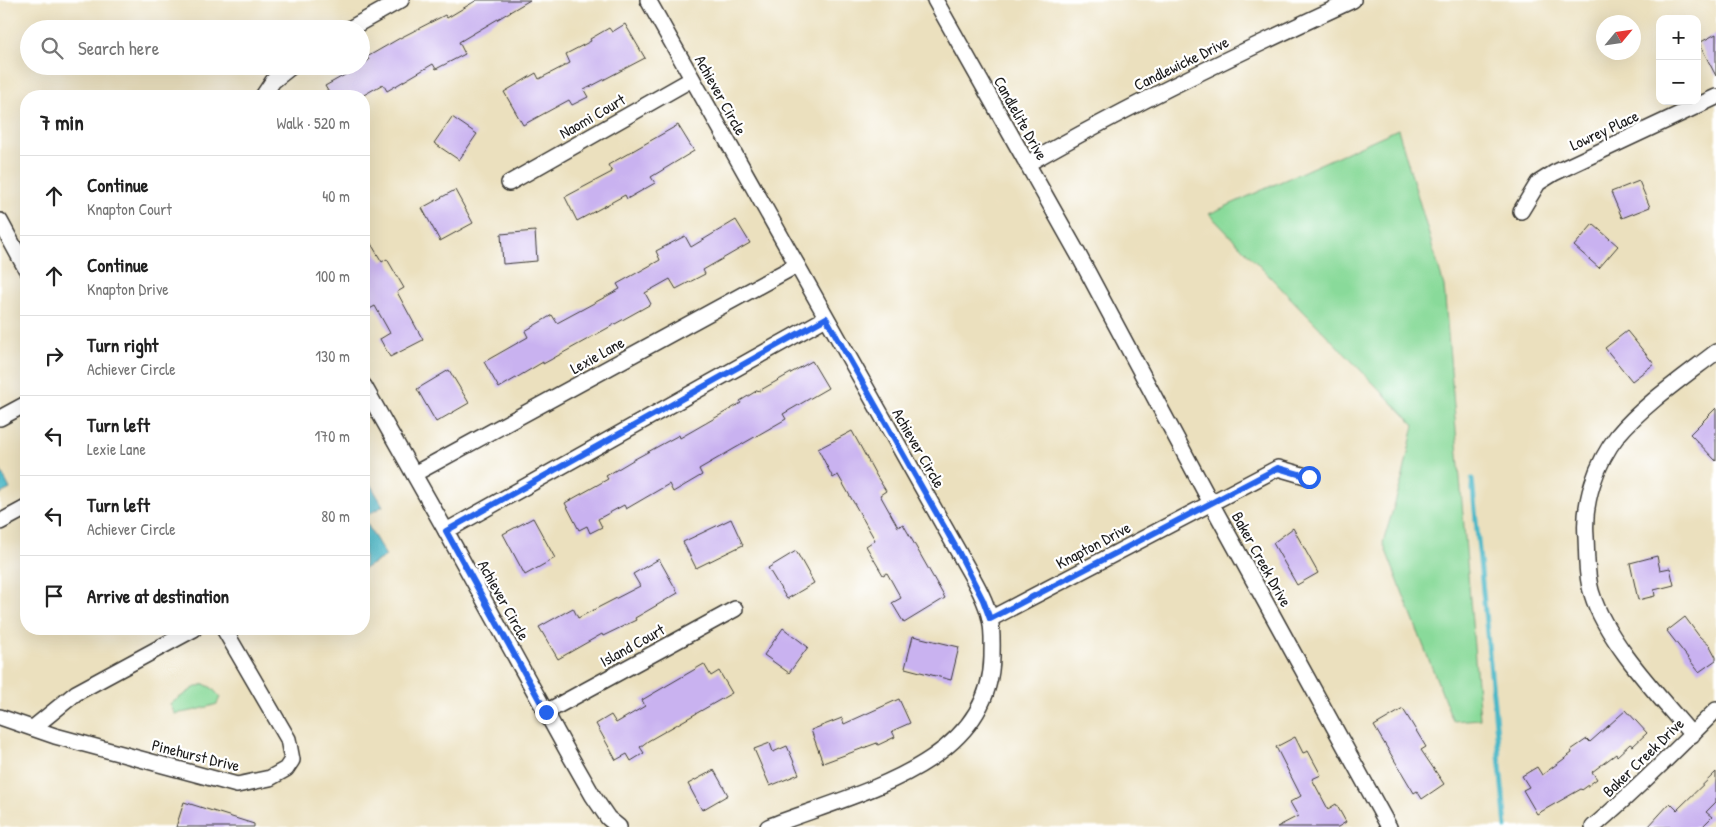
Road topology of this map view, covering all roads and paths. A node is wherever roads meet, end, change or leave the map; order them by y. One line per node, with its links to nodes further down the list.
1 (401, 0): 5 (street)
2 (648, 0): 7 (street, Achiever Circle)
3 (935, 0): 10 (street, Candlelite Drive)
4 (1353, 0): 10 (street, Candlewicke Drive)
5 (364, 20)
6 (281, 75): 8 (street)
7 (692, 79): 11 (street, Naomi Court); 16 (street, Achiever Circle)
8 (267, 90)
9 (1716, 97): 12 (street, Lowrey Place)
10 (1027, 164): 14 (street, Candlelite Drive)
11 (509, 183)
12 (1521, 211)
13 (0, 221): 15 (street)
14 (1078, 254): 24 (street, Baker Creek Drive)
15 (20, 258)
16 (797, 265): 17 (street, Achiever Circle); 22 (street, Lexie Lane)
17 (826, 318): 27 (street); 29 (street, Achiever Circle)
18 (1716, 352): 36 (street)
19 (370, 397): 22 (street, Achiever Circle)
20 (20, 407): 21 (street)
21 (0, 418)
22 (414, 474): 27 (street, Achiever Circle)
23 (1309, 477): 24 (street, Knapton Drive)
24 (1211, 503): 29 (street, Knapton Drive); 39 (street, Baker Creek Drive)
25 (20, 511): 26 (street)
26 (0, 522)
27 (446, 531): 33 (street, Achiever Circle)
28 (735, 609): 33 (street, Island Court)
29 (990, 619): 38 (street, Achiever Circle)
30 (183, 635): 35 (street)
31 (227, 635): 35 (street, Pinehurst Drive)
32 (1716, 710): 36 (street, Baker Creek Drive)
33 (546, 712): 37 (street, Achiever Circle)
34 (0, 717): 35 (street, Pinehurst Drive)
35 (33, 728)
36 (1692, 735): 40 (street, Baker Creek Drive)
37 (618, 827)
38 (768, 827)
39 (1389, 827)
40 (1592, 827)

